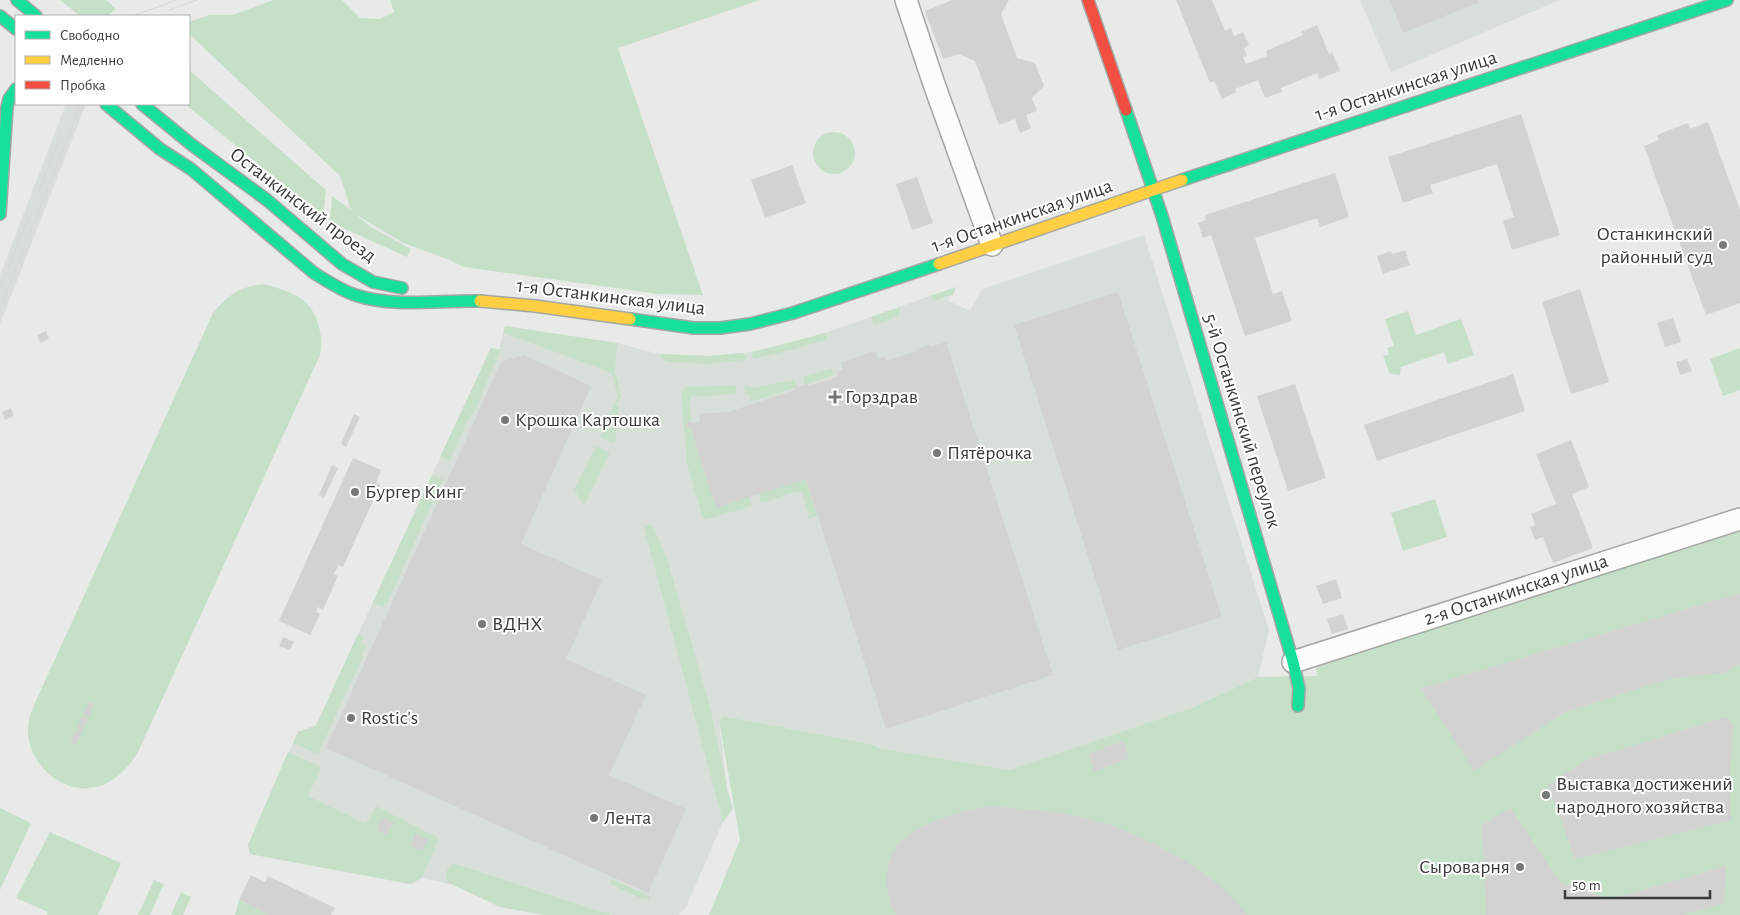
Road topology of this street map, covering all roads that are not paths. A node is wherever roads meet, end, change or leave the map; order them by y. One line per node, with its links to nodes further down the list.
1 (17, 0): 5 (street)
2 (906, 0): 13 (street)
3 (1088, 0): 11 (street, 5-й Останкинский переулок)
4 (1727, 0): 11 (street, 1-я Останкинская улица)
5 (35, 15)
6 (0, 16): 7 (street)
7 (15, 28)
8 (15, 90): 12 (street)
9 (107, 105): 14 (street, Останкинский проезд)
10 (143, 105): 15 (street, Останкинский проезд)
11 (1154, 190): 13 (street, 1-я Останкинская улица); 17 (street, 5-й Останкинский переулок)
12 (0, 214)
13 (992, 245): 15 (street, 1-я Останкинская улица)
14 (314, 273): 15 (street, 1-я Останкинская улица)
15 (458, 300)
16 (1740, 519): 17 (street, 2-я Останкинская улица)
17 (1293, 662): 18 (street, 5-й Останкинский переулок)
18 (1298, 706)

